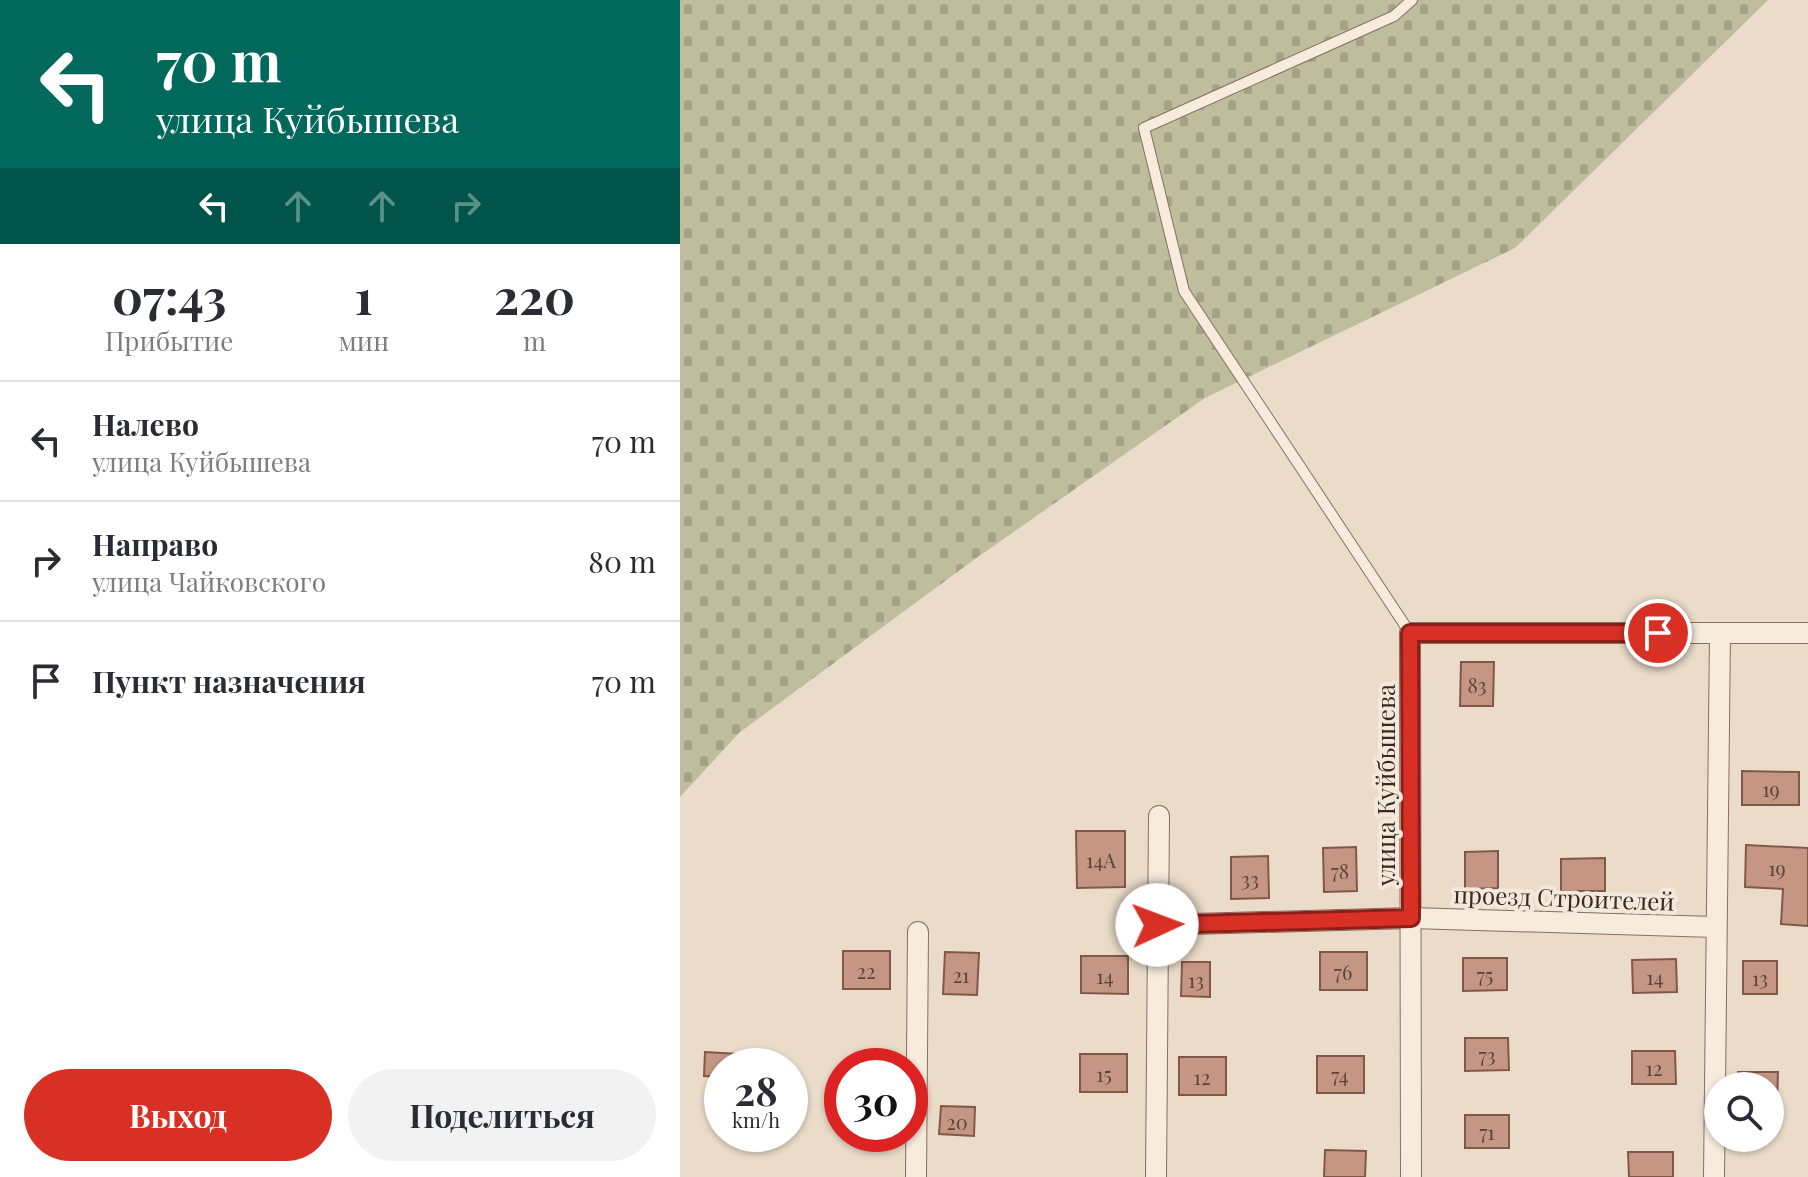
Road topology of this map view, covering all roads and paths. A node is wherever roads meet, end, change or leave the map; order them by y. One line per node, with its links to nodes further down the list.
1 (1412, 0): 2 (lane)
2 (1410, 633): 3 (street); 6 (street, улица Куйбышева)
3 (1720, 633): 4 (street); 8 (street)
4 (1808, 633)
5 (1159, 816): 7 (street)
6 (1411, 918): 7 (street, проезд Строителей); 8 (street, проезд Строителей); 12 (street, улица Куйбышева)
7 (1157, 925): 11 (street)
8 (1715, 927): 13 (street)
9 (918, 932): 10 (street)
10 (916, 1177)
11 (1156, 1177)
12 (1411, 1177)
13 (1714, 1177)

